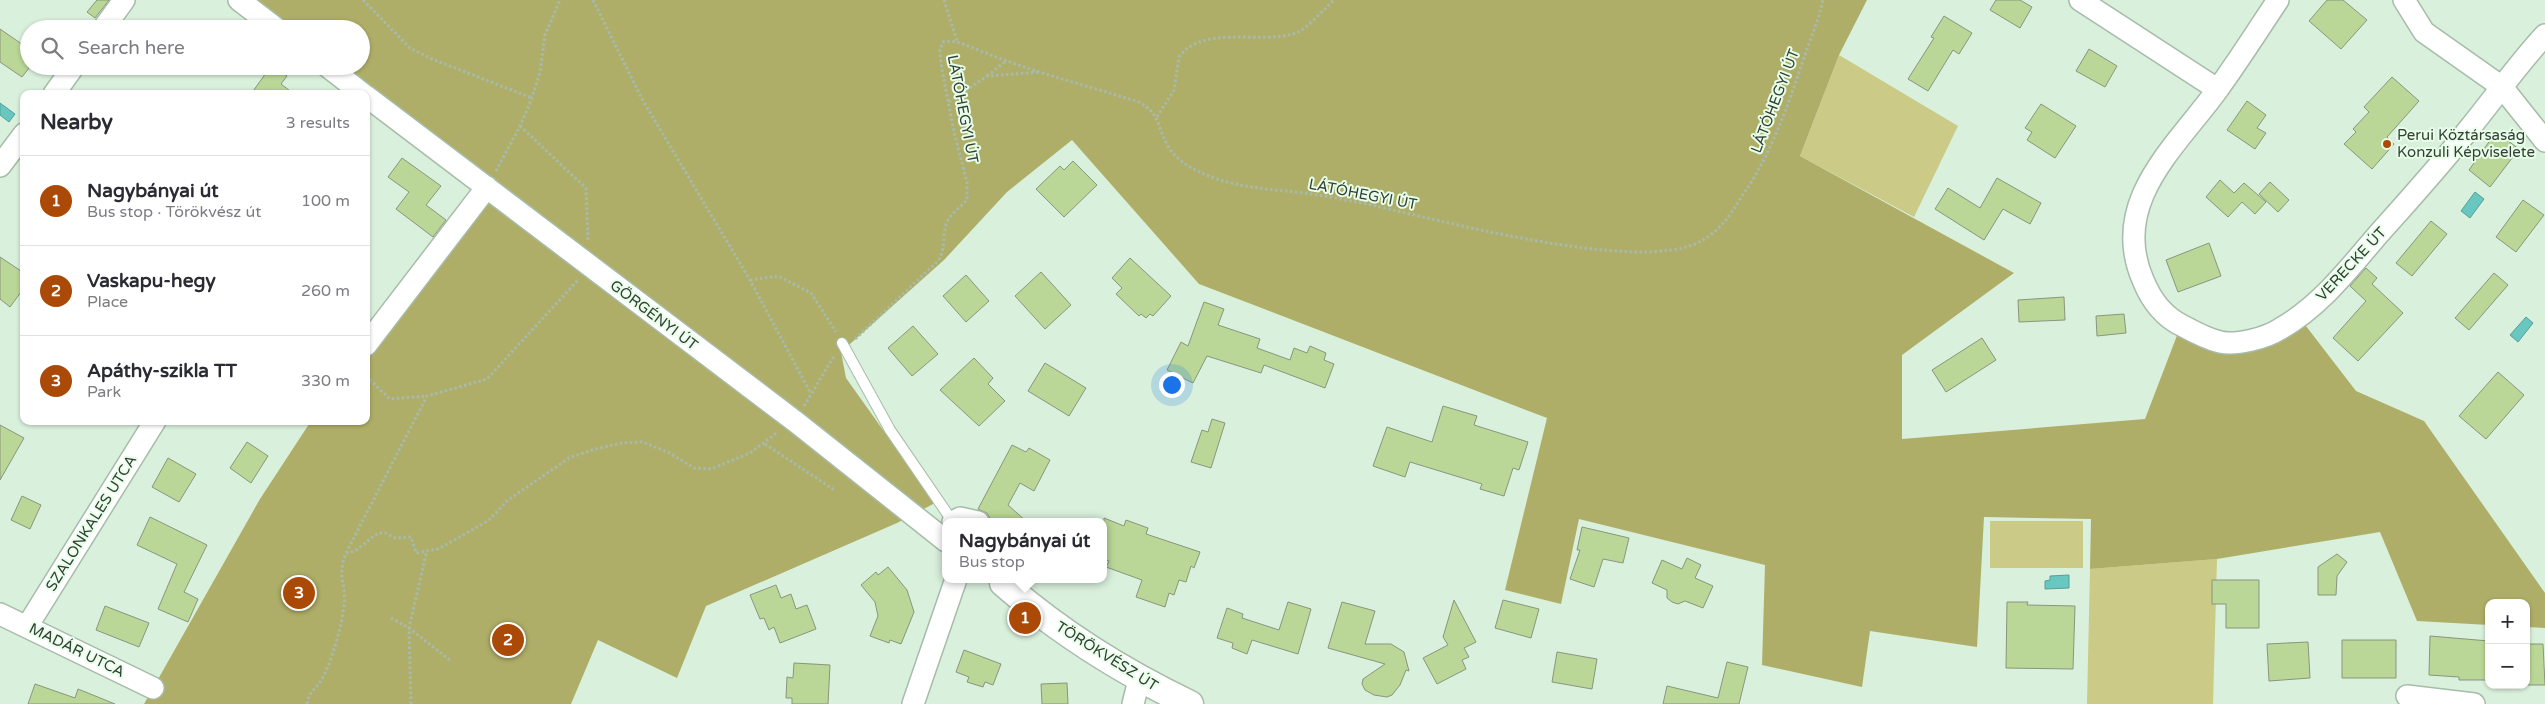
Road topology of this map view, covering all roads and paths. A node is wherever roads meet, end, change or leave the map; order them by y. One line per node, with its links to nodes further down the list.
1 (124, 0): 12 (street)
2 (239, 0): 13 (street)
3 (363, 0): 25 (path)
4 (560, 0): 25 (path)
5 (593, 0): 33 (path)
6 (944, 0): 15 (path)
7 (1334, 0): 28 (path)
8 (1823, 0): 28 (path, LÁTÓHEGYI ÚT)
9 (2080, 0): 22 (street)
10 (2278, 0): 22 (street, VERECKE ÚT)
11 (2404, 0): 21 (street)
12 (109, 20)
13 (265, 20)
14 (2545, 35): 21 (street, VERECKE ÚT)
15 (957, 42): 16 (path, LÁTÓHEGYI ÚT); 27 (path, LÁTÓHEGYI ÚT)
16 (1007, 61): 17 (path, LÁTÓHEGYI ÚT); 20 (path)
17 (1043, 72): 20 (path); 28 (path, LÁTÓHEGYI ÚT)
18 (68, 75): 23 (street)
19 (339, 75): 24 (street)
20 (987, 76): 27 (path)
21 (2502, 87): 22 (street, VERECKE ÚT); 30 (street)
22 (2217, 89)
23 (57, 90)
24 (358, 90)
25 (532, 98): 29 (path)
26 (370, 99): 31 (street, GÖRGÉNYI ÚT)
27 (949, 102): 35 (path, LÁTÓHEGYI ÚT)
28 (1157, 117)
29 (520, 126): 31 (path); 32 (path)
30 (2545, 141)
31 (487, 188): 32 (street, GÖRGÉNYI ÚT); 34 (street)
32 (589, 266): 37 (path); 38 (street, GÖRGÉNYI ÚT)
33 (750, 280): 35 (path); 35 (path)
34 (370, 340)
35 (842, 343): 42 (lane)
36 (370, 380): 37 (path)
37 (427, 396): 45 (path)
38 (796, 422): 40 (path); 43 (street, GÖRGÉNYI ÚT)
39 (153, 425): 50 (street, SZALONKALES UTCA)
40 (765, 444): 41 (path); 44 (path)
41 (836, 491)
42 (942, 520)
43 (942, 526)
44 (427, 550): 45 (path); 51 (path)
45 (346, 553): 56 (path)
46 (955, 583): 58 (street)
47 (1003, 583): 53 (street, TÖRÖKVÉSZ ÚT)
48 (0, 614): 50 (street, MADÁR UTCA)
49 (391, 618): 51 (path)
50 (28, 625): 54 (street, MADÁR UTCA)
51 (409, 628): 52 (path); 57 (path)
52 (451, 661)
53 (1140, 676): 59 (street); 60 (street, TÖRÖKVÉSZ ÚT)
54 (153, 688)
55 (2407, 696): 61 (street)
56 (307, 704)
57 (410, 704)
58 (913, 704)
59 (1133, 704)
60 (1190, 704)
61 (2474, 704)

